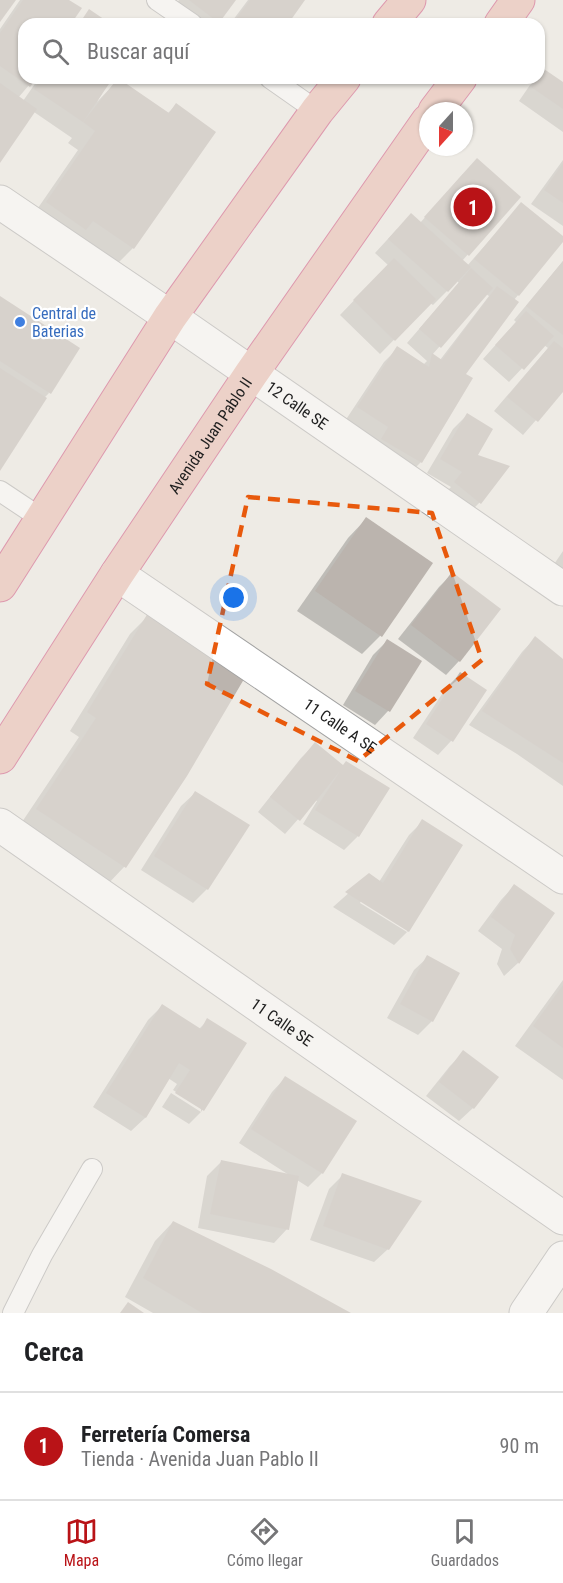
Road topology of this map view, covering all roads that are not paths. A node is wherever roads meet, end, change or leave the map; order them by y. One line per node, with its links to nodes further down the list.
1 (157, 0): 4 (lane)
2 (409, 0): 5 (highway)
3 (519, 0): 6 (highway)
4 (183, 18)
5 (394, 18)
6 (506, 18)
7 (279, 84): 11 (lane)
8 (339, 84): 11 (highway)
9 (455, 84): 10 (highway)
10 (442, 102)
11 (317, 111): 14 (highway)
12 (419, 134): 15 (highway, Avenida Juan Pablo II)
13 (0, 202): 14 (street, 12 Calle SE)
14 (170, 317): 15 (street, 12 Calle SE); 17 (highway)
15 (251, 374): 18 (highway, Avenida Juan Pablo II); 20 (street, 12 Calle SE)
16 (0, 491): 17 (lane)
17 (42, 519): 19 (highway)
18 (117, 574): 21 (highway, Avenida Juan Pablo II); 23 (street, 11 Calle A SE)
19 (0, 585)
20 (563, 589)
21 (0, 757)
22 (0, 825): 25 (street, 11 Calle SE)
23 (563, 877)
24 (92, 1169): 27 (lane)
25 (563, 1218)
26 (563, 1258): 28 (street)
27 (13, 1313)
28 (526, 1313)

